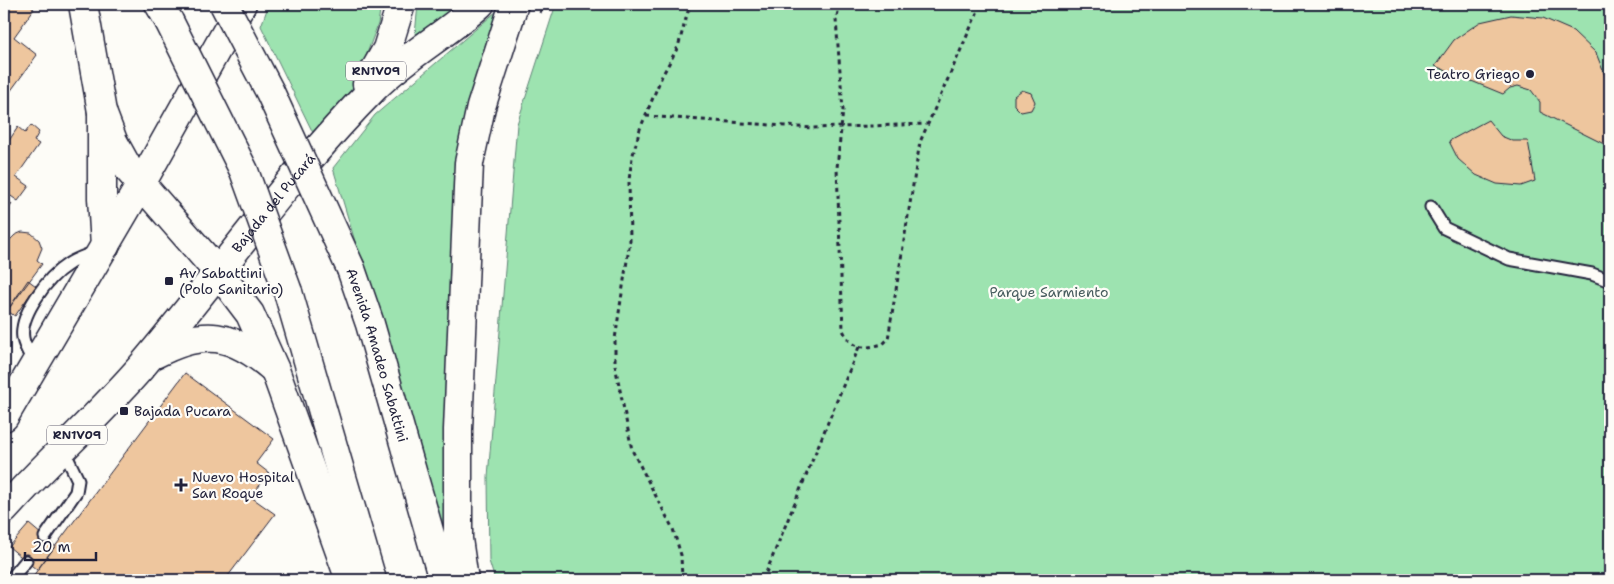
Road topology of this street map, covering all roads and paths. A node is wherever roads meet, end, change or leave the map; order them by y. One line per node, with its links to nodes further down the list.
1 (83, 4): 13 (main road)
2 (224, 4): 34 (main road, Avenida Amadeo Sabattini, bridge)
3 (242, 4): 18 (main road)
4 (401, 4): 17 (main road, RN1V09)
5 (480, 4): 17 (main road, Bajada del Pucará)
6 (514, 4): 35 (main road)
7 (543, 4): 12 (path)
8 (690, 4): 14 (path)
9 (840, 4): 16 (path)
10 (981, 4): 15 (path)
11 (164, 12): 33 (main road, bridge)
12 (537, 22)
13 (102, 112): 18 (main road); 20 (main road)
14 (646, 116): 16 (path); 36 (path)
15 (928, 124): 16 (path); 23 (path)
16 (841, 128): 23 (path)
17 (334, 130): 21 (main road, Bajada del Pucará / RN1V09)
18 (141, 184): 20 (main road); 21 (main road)
19 (1431, 207): 22 (lane)
20 (104, 247): 26 (main road)
21 (218, 272): 24 (main road, Bajada del Pucará / RN1V09); 25 (main road)
22 (1610, 281)
23 (859, 347): 37 (path)
24 (149, 358): 25 (main road); 27 (main road, Bajada del Pucará / RN1V09)
25 (274, 370): 32 (main road)
26 (4, 417)
27 (63, 449): 28 (main road, Bajada del Pucará / RN1V09); 29 (lane)
28 (4, 510)
29 (45, 537)
30 (26, 561): 31 (lane)
31 (10, 580)
32 (350, 580)
33 (372, 580)
34 (443, 580)
35 (464, 580)
36 (682, 580)
37 (763, 580)

